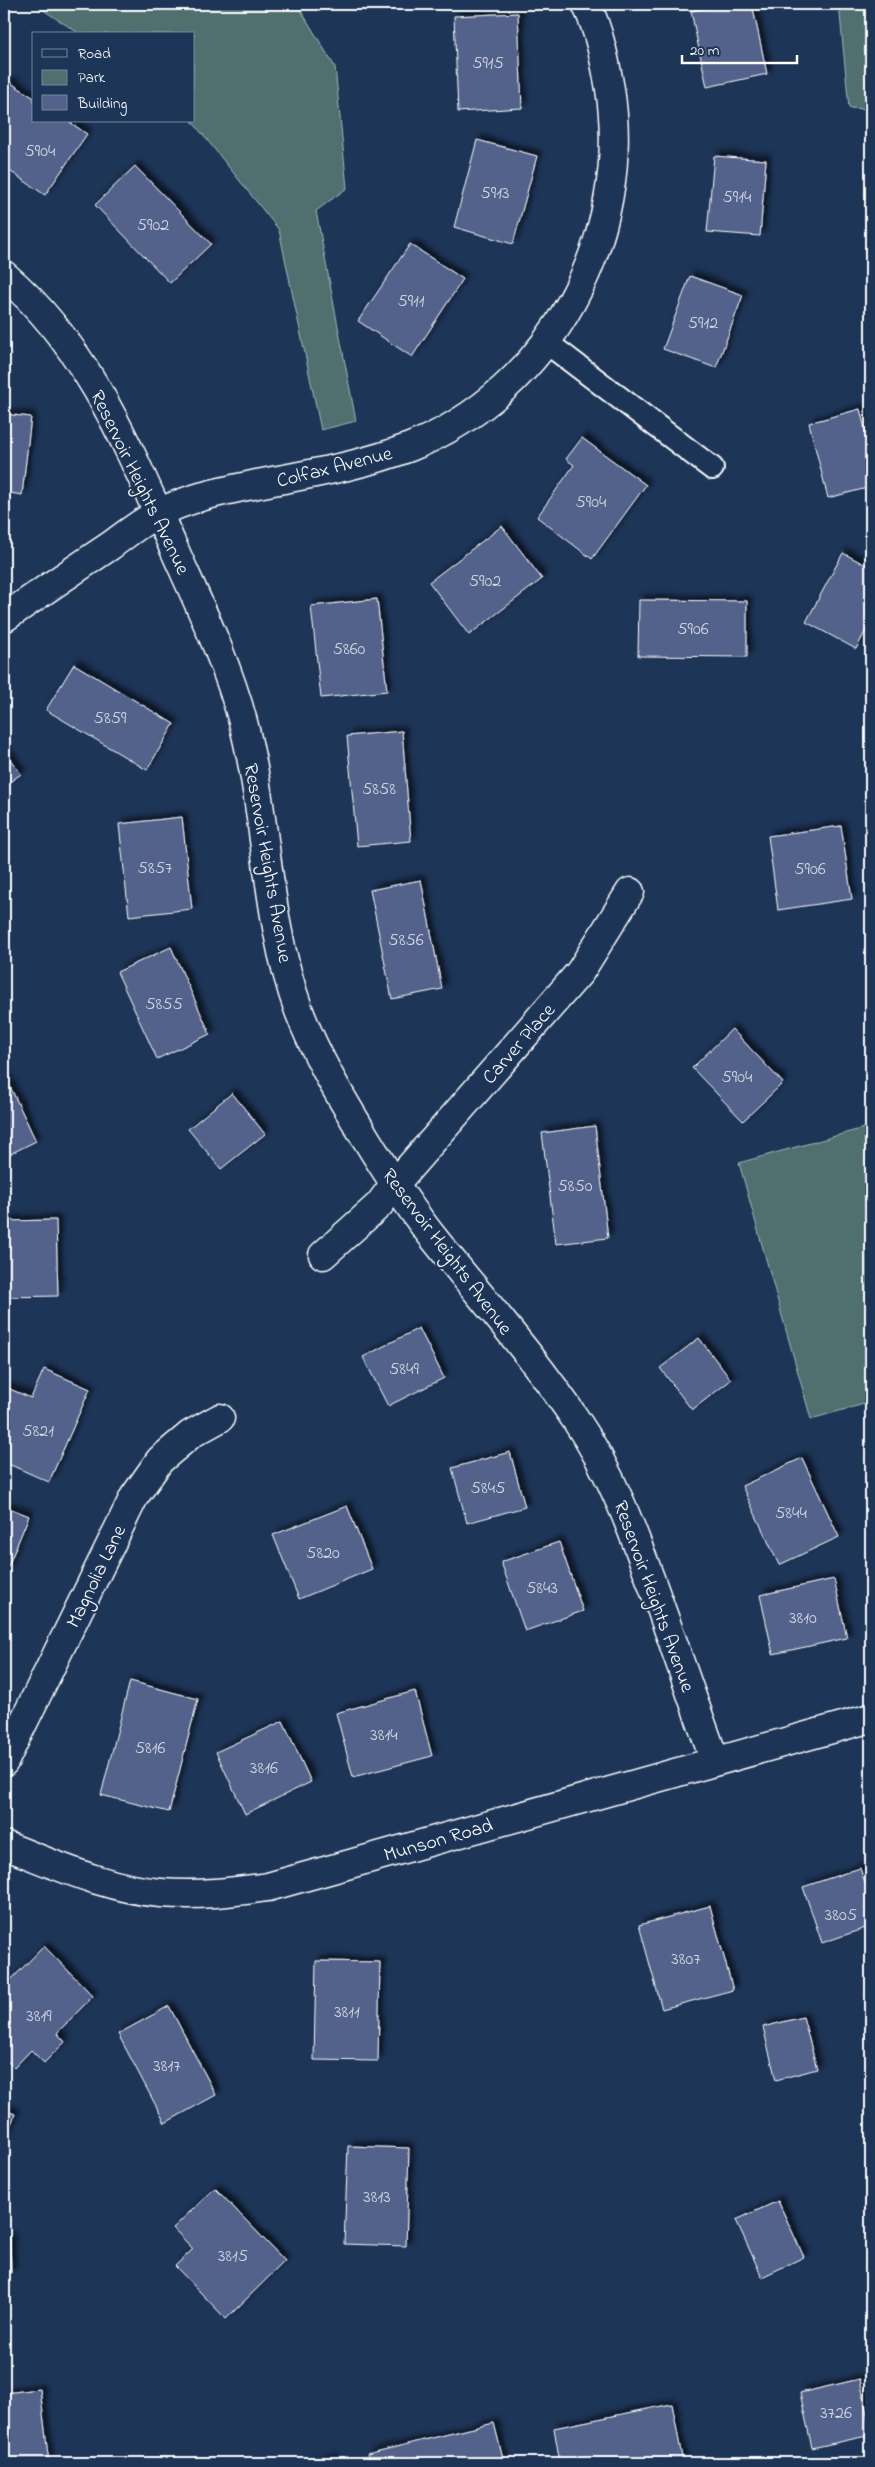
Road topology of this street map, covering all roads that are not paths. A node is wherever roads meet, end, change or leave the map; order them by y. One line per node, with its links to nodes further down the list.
1 (586, 4): 3 (street, Colfax Avenue)
2 (4, 275): 5 (street, Reservoir Heights Avenue)
3 (546, 342): 4 (lane); 5 (street, Colfax Avenue)
4 (712, 468)
5 (158, 513): 6 (street, Colfax Avenue); 8 (street, Reservoir Heights Avenue)
6 (4, 618)
7 (630, 892): 8 (street, Carver Place)
8 (394, 1185): 9 (street, Carver Place); 13 (street, Reservoir Heights Avenue)
9 (323, 1256)
10 (220, 1418): 12 (street, Magnolia Lane)
11 (871, 1718): 13 (street, Munson Road)
12 (4, 1762)
13 (715, 1762): 14 (street, Munson Road)
14 (4, 1845)

